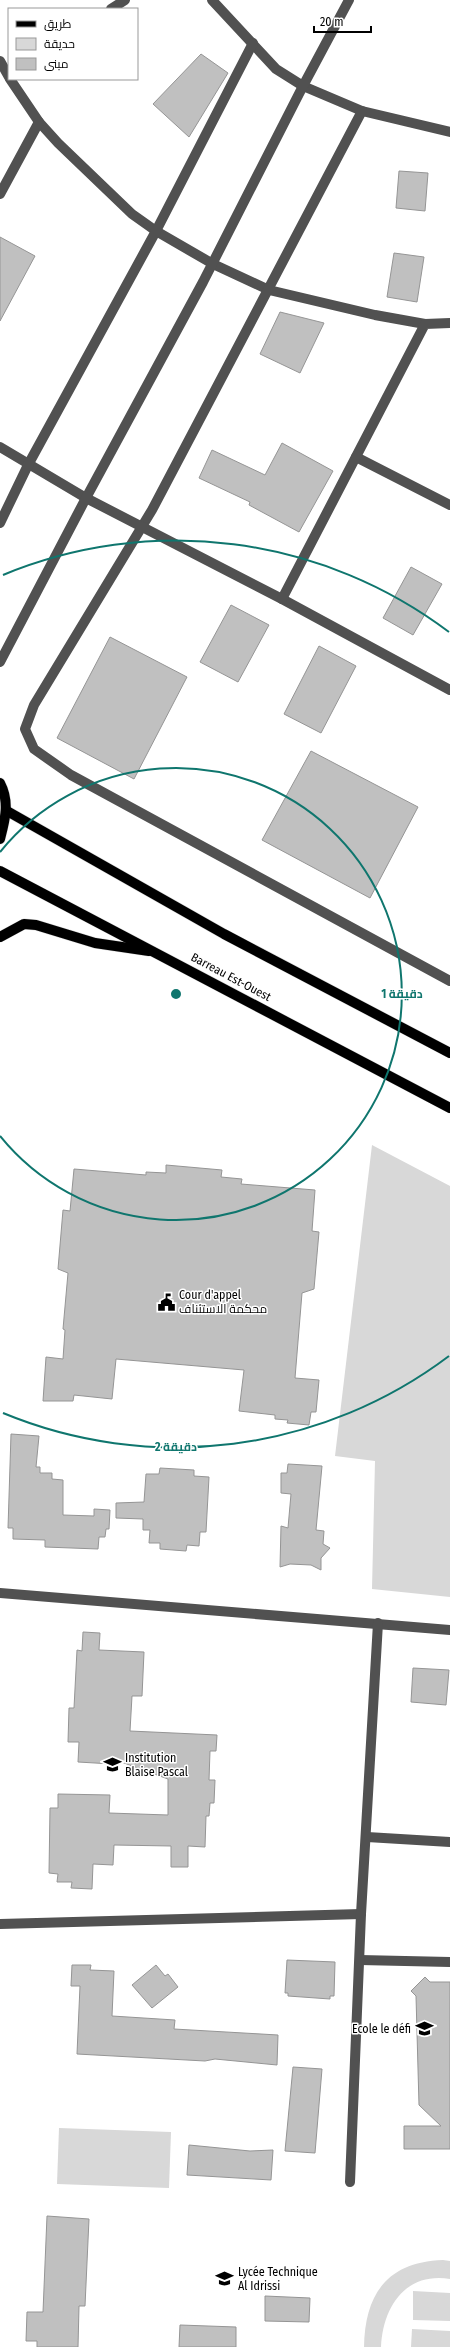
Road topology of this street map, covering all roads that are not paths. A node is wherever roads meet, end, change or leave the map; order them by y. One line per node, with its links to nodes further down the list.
1 (125, 0): 4 (street)
2 (212, 0): 5 (street)
3 (349, 0): 9 (street)
4 (113, 8)
5 (253, 43): 9 (street); 14 (street)
6 (0, 61): 7 (street)
7 (7, 74)
8 (11, 80): 11 (street)
9 (303, 86): 10 (street); 15 (street)
10 (362, 111): 12 (street); 16 (street)
11 (39, 122): 13 (street); 14 (street)
12 (450, 132)
13 (0, 194)
14 (156, 231): 15 (street); 21 (street)
15 (213, 264): 16 (street); 22 (street)
16 (269, 290): 18 (street); 25 (street)
17 (450, 323): 18 (street)
18 (425, 324): 20 (street)
19 (0, 448): 21 (street)
20 (356, 457): 23 (street); 26 (street)
21 (28, 465): 22 (street); 24 (street)
22 (86, 498): 25 (street); 27 (street)
23 (450, 506)
24 (0, 523)
25 (141, 526): 26 (street); 35 (street)
26 (282, 599): 28 (street)
27 (0, 662)
28 (450, 690)
29 (0, 783): 30 (main road)
30 (7, 811): 31 (main road); 36 (main road)
31 (0, 840)
32 (0, 871): 34 (main road, Barreau Est-Ouest)
33 (0, 937): 34 (main road)
34 (157, 952): 37 (main road, Barreau Est-Ouest)
35 (450, 981)
36 (450, 1053)
37 (450, 1108)
38 (0, 1593): 39 (street)
39 (378, 1623): 40 (street); 41 (street)
40 (450, 1630)
41 (367, 1837): 42 (street); 43 (street)
42 (450, 1842)
43 (362, 1914): 44 (street); 45 (street)
44 (0, 1924)
45 (360, 1960): 46 (street); 47 (street)
46 (450, 1962)
47 (350, 2182)

